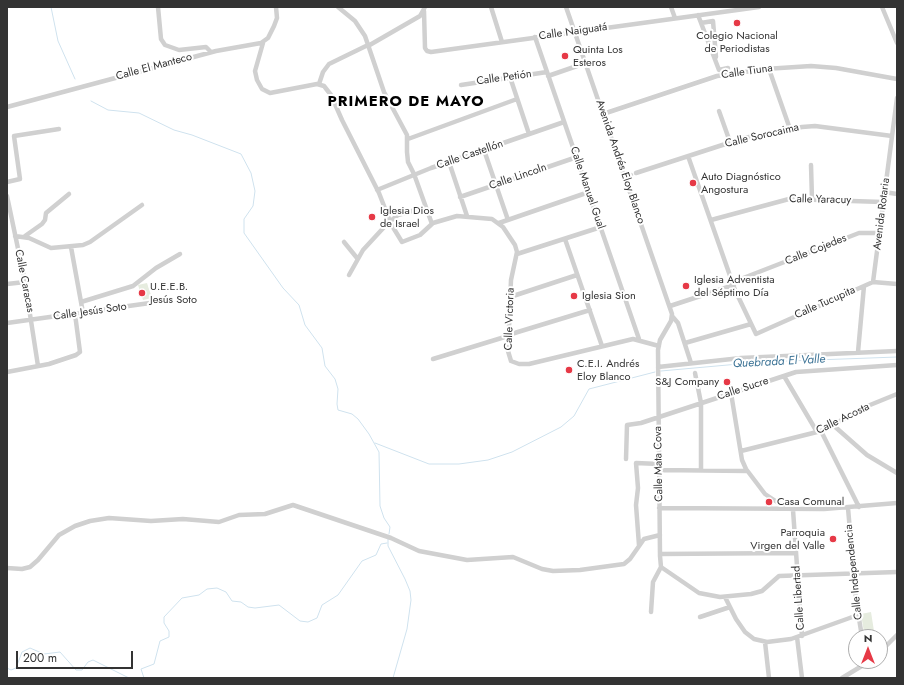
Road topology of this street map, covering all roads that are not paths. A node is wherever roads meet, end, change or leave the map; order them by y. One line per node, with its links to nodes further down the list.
1 (158, 7): 20 (street)
2 (276, 7): 17 (street)
3 (338, 7): 19 (street)
4 (491, 7): 16 (street)
5 (566, 7): 14 (street, Avenida Andrés Eloy Blanco)
6 (671, 7): 12 (street)
7 (759, 7): 9 (street, Calle Naiguatá)
8 (882, 7): 18 (street)
9 (737, 8): 11 (street, Calle Naiguatá)
10 (425, 9): 16 (street, Calle Naiguatá); 19 (street)
11 (698, 15): 12 (street, Calle Naiguatá); 13 (street)
12 (676, 18): 14 (street, Calle Naiguatá)
13 (701, 23): 21 (street); 21 (street)
14 (574, 32): 15 (street, Calle Naiguatá); 34 (street, Avenida Andrés Eloy Blanco)
15 (535, 37): 16 (street, Calle Naiguatá); 25 (street, Calle Manuel Gual)
16 (502, 42)
17 (263, 43): 20 (street, Calle El Manteco); 28 (street)
18 (897, 43)
19 (368, 46): 28 (street); 40 (street)
20 (211, 52): 32 (street, Calle El Manteco)
21 (717, 64): 23 (street)
22 (577, 66): 25 (street, Calle Petión)
23 (728, 68)
24 (769, 68): 27 (street, Calle Tiuna); 34 (street, Calle Tiuna); 37 (street)
25 (548, 74): 26 (street, Calle Petión); 35 (street, Calle Manuel Gual)
26 (510, 77): 29 (street, Calle Petión); 31 (street)
27 (897, 79)
28 (319, 84): 51 (street)
29 (461, 85)
30 (897, 98): 39 (street, Avenida Rotaria)
31 (517, 99): 38 (street); 40 (street)
32 (7, 107)
33 (719, 111): 41 (street)
34 (603, 114): 48 (street, Avenida Andrés Eloy Blanco)
35 (564, 122): 38 (street, Calle Castellón); 44 (street, Calle Manuel Gual)
36 (59, 129): 49 (street)
37 (790, 129): 39 (street, Calle Sorocaima); 41 (street, Calle Sorocaima)
38 (530, 134): 42 (street, Calle Castellón)
39 (892, 136): 53 (street, Avenida Rotaria)
40 (408, 139): 47 (street)
41 (730, 142): 43 (street, Calle Sorocaima)
42 (484, 150): 45 (street, Calle Castellón); 50 (street)
43 (688, 156): 48 (street, Calle Sorocaima); 65 (street)
44 (576, 157): 50 (street, Calle Lincoln); 52 (street, Calle Manuel Gual)
45 (449, 162): 47 (street, Calle Castellón); 57 (street)
46 (811, 165): 58 (street)
47 (414, 174): 51 (street, Calle Castellón); 61 (street)
48 (625, 177): 90 (street, Avenida Andrés Eloy Blanco)
49 (7, 182)
50 (496, 184): 57 (street, Calle Lincoln); 64 (street)
51 (377, 190): 66 (street)
52 (589, 192): 64 (street); 69 (street, Calle Manuel Gual)
53 (884, 192): 55 (street); 59 (street, Avenida Rotaria)
54 (69, 194): 72 (street)
55 (897, 194)
56 (7, 196): 62 (street, Calle Caracas)
57 (460, 196): 63 (street)
58 (812, 199): 59 (street, Calle Yaracuy); 65 (street, Calle Yaracuy)
59 (883, 202): 70 (street, Avenida Rotaria)
60 (142, 205): 75 (street)
61 (426, 207): 66 (street); 68 (street)
62 (8, 210): 71 (street, Calle Caracas)
63 (467, 216): 67 (street); 68 (street)
64 (508, 220): 67 (street)
65 (711, 220): 84 (street)
66 (390, 221): 68 (street); 78 (street)
67 (499, 223): 77 (street)
68 (432, 224)
69 (601, 227): 73 (street); 99 (street, Calle Manuel Gual)
70 (879, 233): 82 (street, Avenida Rotaria); 84 (street, Calle Cojedes)
71 (15, 236): 72 (street); 81 (street, Calle Caracas)
72 (25, 236): 75 (street)
73 (565, 239): 77 (street); 79 (street)
74 (344, 242): 78 (street)
75 (71, 247): 88 (street)
76 (180, 254): 88 (street)
77 (517, 254): 87 (street, Calle Victoria)
78 (357, 258): 80 (street)
79 (577, 274): 87 (street); 91 (street)
80 (349, 275)
81 (25, 282): 83 (street); 95 (street, Calle Caracas)
82 (873, 282): 85 (street, Calle Tucupita); 86 (street, Calle Tucupita)
83 (7, 284)
84 (733, 284): 90 (street, Calle Cojedes); 97 (street)
85 (897, 284)
86 (864, 286): 97 (street, Calle Tucupita); 104 (street)
87 (510, 297): 98 (street, Calle Victoria)
88 (81, 302): 92 (street)
89 (150, 303): 92 (street, Calle Jesús Soto)
90 (670, 306): 94 (street, Avenida Andrés Eloy Blanco)
91 (590, 310): 98 (street); 101 (street)
92 (83, 313): 93 (street, Calle Jesús Soto)
93 (75, 314): 95 (street, Calle Jesús Soto); 108 (street)
94 (672, 316): 100 (street, Avenida Andrés Eloy Blanco); 102 (street, Calle Mata Cova)
95 (32, 320): 96 (street, Calle Jesús Soto); 108 (street, Calle Caracas)
96 (7, 323)
97 (751, 324): 100 (street)
98 (508, 335): 101 (street, Calle Victoria); 105 (street)
99 (639, 339): 101 (street, Calle Victoria); 102 (street, Calle Victoria)
100 (685, 343): 106 (street, Avenida Andrés Eloy Blanco)
101 (602, 346)
102 (658, 346): 109 (street, Calle Mata Cova)
103 (897, 351): 104 (street)
104 (858, 352): 106 (street)
105 (434, 359)
106 (691, 363): 109 (street)
107 (897, 365): 112 (street, Calle Sucre)
108 (38, 366): 110 (street)
109 (658, 367): 116 (street, Calle Mata Cova)
110 (7, 372)
111 (695, 373): 115 (street)
112 (784, 376): 113 (street, Calle Sucre); 118 (street)
113 (731, 393): 115 (street, Calle Sucre); 119 (street)
114 (897, 394): 117 (street, Calle Acosta)
115 (701, 403): 116 (street, Calle Sucre); 123 (street)
116 (658, 417): 120 (street, Calle Sucre); 121 (street, Calle Mata Cova)
117 (833, 425): 118 (street, Calle Acosta); 125 (street)
118 (819, 432): 119 (street, Calle Acosta); 127 (street)
119 (741, 451): 124 (street)
120 (626, 459)
121 (659, 464): 122 (street, Calle Mata Cova); 132 (street)
122 (659, 470): 123 (street); 128 (street, Calle Mata Cova)
123 (701, 470): 124 (street)
124 (747, 471): 130 (street)
125 (897, 473)
126 (897, 505): 127 (street)
127 (859, 507): 129 (street)
128 (659, 508): 130 (street); 131 (street, Calle Mata Cova)
129 (848, 508): 130 (street); 137 (street, Calle Independencia)
130 (793, 510): 133 (street, Calle Libertad)
131 (660, 535): 132 (street); 134 (street, Calle Mata Cova)
132 (640, 545): 136 (street)
133 (796, 553): 134 (street); 139 (street, Calle Libertad)
134 (660, 554): 135 (street, Calle Mata Cova)
135 (661, 567): 140 (street); 142 (street, Calle Mata Cova)
136 (7, 568)
137 (854, 572): 138 (street); 139 (street); 143 (street, Calle Independencia)
138 (897, 572)
139 (798, 575): 140 (street); 147 (street, Calle Libertad)
140 (725, 597): 141 (street)
141 (730, 607): 144 (street); 148 (street)
142 (651, 612)
143 (858, 615): 145 (street, Calle Independencia); 147 (street)
144 (700, 617)
145 (861, 629)
146 (897, 635): 149 (street)
147 (799, 636): 148 (street); 152 (street, Calle Libertad)
148 (765, 642): 151 (street)
149 (888, 644)
150 (857, 669): 153 (street)
151 (769, 678)
152 (802, 678)
153 (842, 678)

